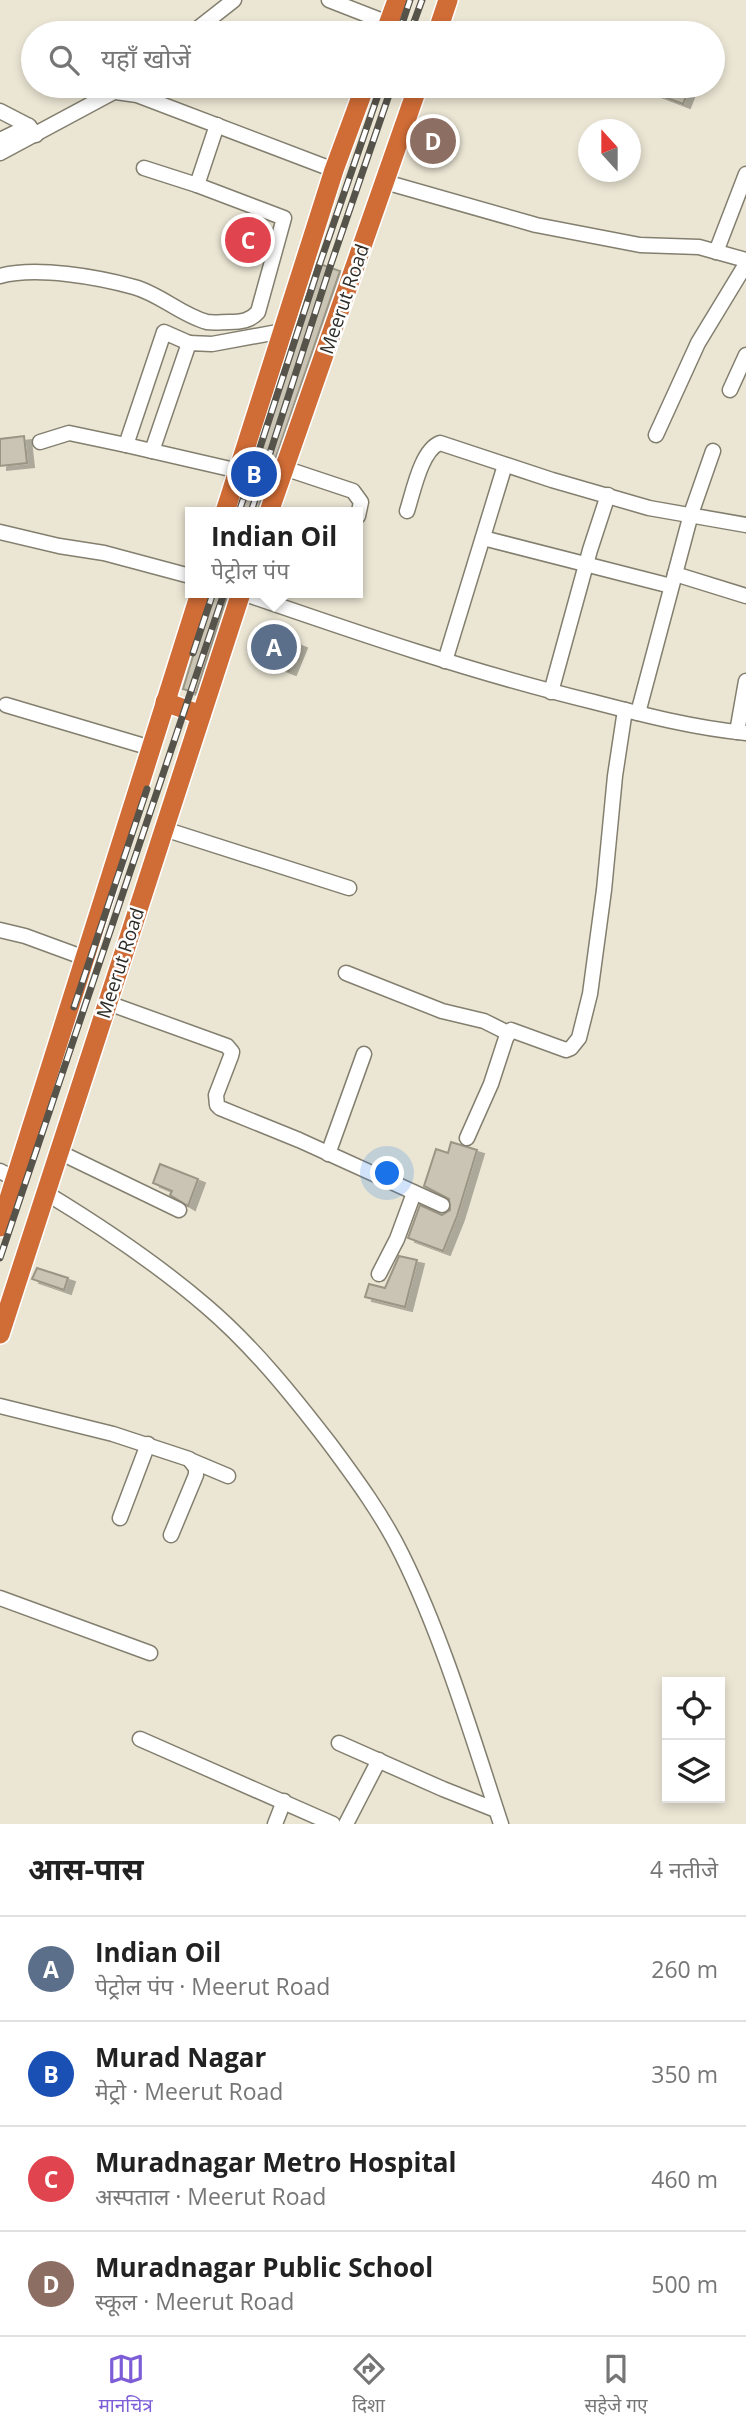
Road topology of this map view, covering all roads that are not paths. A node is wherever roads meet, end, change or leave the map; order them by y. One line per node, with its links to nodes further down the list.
1 (233, 0): 5 (street)
2 (329, 0): 6 (street)
3 (397, 0): 7 (highway)
4 (448, 0): 8 (highway)
5 (207, 21)
6 (372, 21)
7 (390, 21)
8 (441, 21)
9 (101, 98): 15 (street)
10 (145, 98): 14 (street)
11 (361, 98): 19 (highway)
12 (414, 98): 21 (highway, Meerut Road)
13 (0, 111): 15 (street)
14 (217, 125): 19 (street); 22 (street)
15 (33, 131): 16 (street); 17 (street)
16 (0, 140)
17 (0, 153)
18 (144, 167): 22 (street)
19 (334, 170): 26 (highway)
20 (746, 174): 23 (street)
21 (385, 182): 23 (street); 36 (highway, Meerut Road)
22 (197, 185): 25 (street)
23 (716, 252): 24 (street)
24 (746, 262): 30 (street)
25 (0, 276)
26 (283, 331): 27 (street); 37 (highway)
27 (189, 343): 32 (street); 33 (street)
28 (746, 355): 29 (street)
29 (730, 390)
30 (656, 435)
31 (40, 442): 32 (street)
32 (126, 446): 33 (street)
33 (152, 451): 37 (street)
34 (713, 451): 43 (street)
35 (505, 464): 38 (street); 42 (street); 46 (street)
36 (284, 468): 40 (highway, Meerut Road); 41 (street)
37 (239, 471): 39 (highway)
38 (608, 495): 43 (street); 47 (street)
39 (227, 507)
40 (271, 507)
41 (360, 507)
42 (407, 511)
43 (691, 516): 44 (street); 49 (street)
44 (746, 525)
45 (0, 532): 48 (street)
46 (483, 538): 47 (street); 54 (street)
47 (586, 565): 49 (street); 56 (street)
48 (185, 575)
49 (673, 580): 50 (street); 59 (street)
50 (746, 596)
51 (198, 598): 57 (highway, Meerut Road)
52 (239, 598): 60 (highway, Meerut Road)
53 (256, 598): 54 (street)
54 (445, 661): 56 (street)
55 (746, 681): 61 (street)
56 (551, 692): 59 (street)
57 (165, 702): 60 (highway); 62 (highway, Meerut Road)
58 (6, 705): 62 (street)
59 (632, 712): 61 (street); 69 (street)
60 (201, 715): 63 (highway, Meerut Road)
61 (741, 733)
62 (151, 748): 66 (highway, Meerut Road)
63 (164, 829): 64 (street); 68 (highway, Meerut Road)
64 (349, 888)
65 (0, 930): 66 (street)
66 (85, 958): 74 (highway, Meerut Road)
67 (346, 973): 69 (street)
68 (107, 1003): 72 (highway, Meerut Road); 73 (street)
69 (508, 1033): 71 (street)
70 (364, 1054): 73 (street)
71 (467, 1138)
72 (59, 1152): 75 (highway, Meerut Road); 78 (street)
73 (328, 1153): 76 (street)
74 (6, 1183): 79 (highway, Meerut Road)
75 (46, 1193): 81 (highway, Meerut Road); 94 (street)
76 (414, 1193): 77 (street); 80 (street)
77 (442, 1205)
78 (178, 1210)
79 (0, 1227)
80 (379, 1273)
81 (0, 1334)
82 (0, 1406): 83 (street)
83 (148, 1444): 84 (street); 86 (street)
84 (189, 1459): 85 (street); 87 (street)
85 (228, 1476)
86 (120, 1518)
87 (171, 1535)
88 (0, 1598): 89 (street)
89 (150, 1653)
90 (140, 1739): 93 (street)
91 (339, 1743): 92 (street)
92 (379, 1760): 94 (street); 97 (street)
93 (284, 1801): 95 (street); 96 (street)
94 (488, 1807): 98 (street)
95 (275, 1824)
96 (333, 1824)
97 (346, 1824)
98 (501, 1824)

